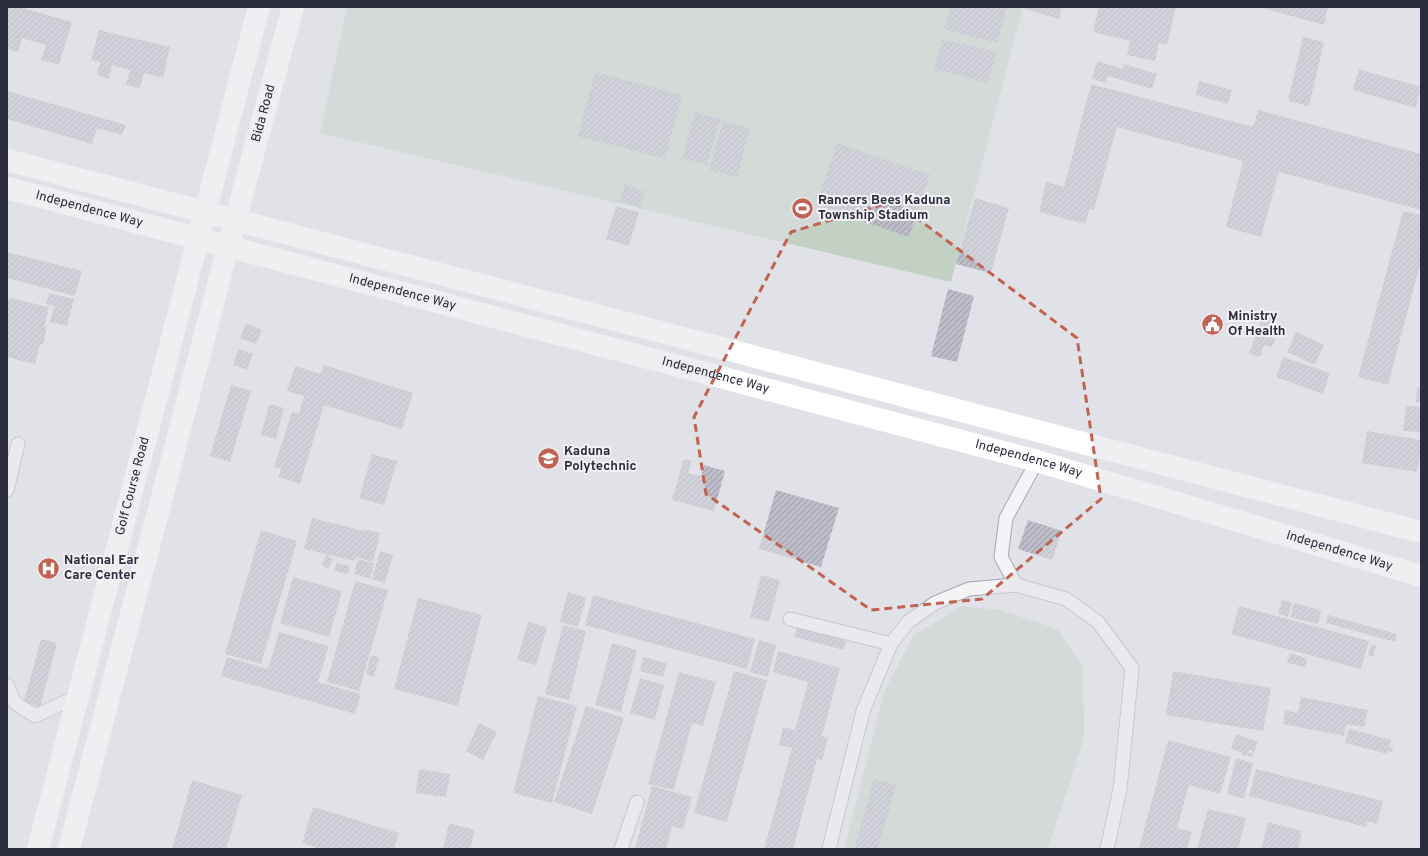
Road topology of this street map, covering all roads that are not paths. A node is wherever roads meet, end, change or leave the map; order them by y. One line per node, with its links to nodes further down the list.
1 (259, 7): 5 (main road)
2 (293, 7): 6 (main road, Bida Road)
3 (7, 160): 5 (main road)
4 (7, 188): 7 (main road, Independence Way)
5 (206, 212): 6 (main road); 7 (main road, Golf Course Road)
6 (235, 220): 8 (main road, Bida Road); 13 (main road)
7 (199, 239): 8 (main road, Independence Way); 22 (main road, Golf Course Road)
8 (228, 247): 10 (main road, Independence Way); 25 (main road)
9 (18, 444): 11 (lane)
10 (1037, 460): 15 (main road, Independence Way); 17 (lane)
11 (7, 490)
12 (1421, 514): 13 (main road)
13 (1400, 526): 14 (main road)
14 (1421, 532)
15 (1396, 568): 16 (main road, Independence Way); 18 (main road)
16 (1421, 576)
17 (1016, 585): 20 (lane); 28 (lane)
18 (1421, 587)
19 (790, 619): 20 (lane)
20 (891, 644): 27 (lane)
21 (7, 685): 22 (lane)
22 (78, 696): 24 (main road, Golf Course Road)
23 (638, 802): 26 (lane)
24 (38, 849)
25 (69, 849)
26 (621, 849)
27 (829, 849)
28 (1106, 849)

